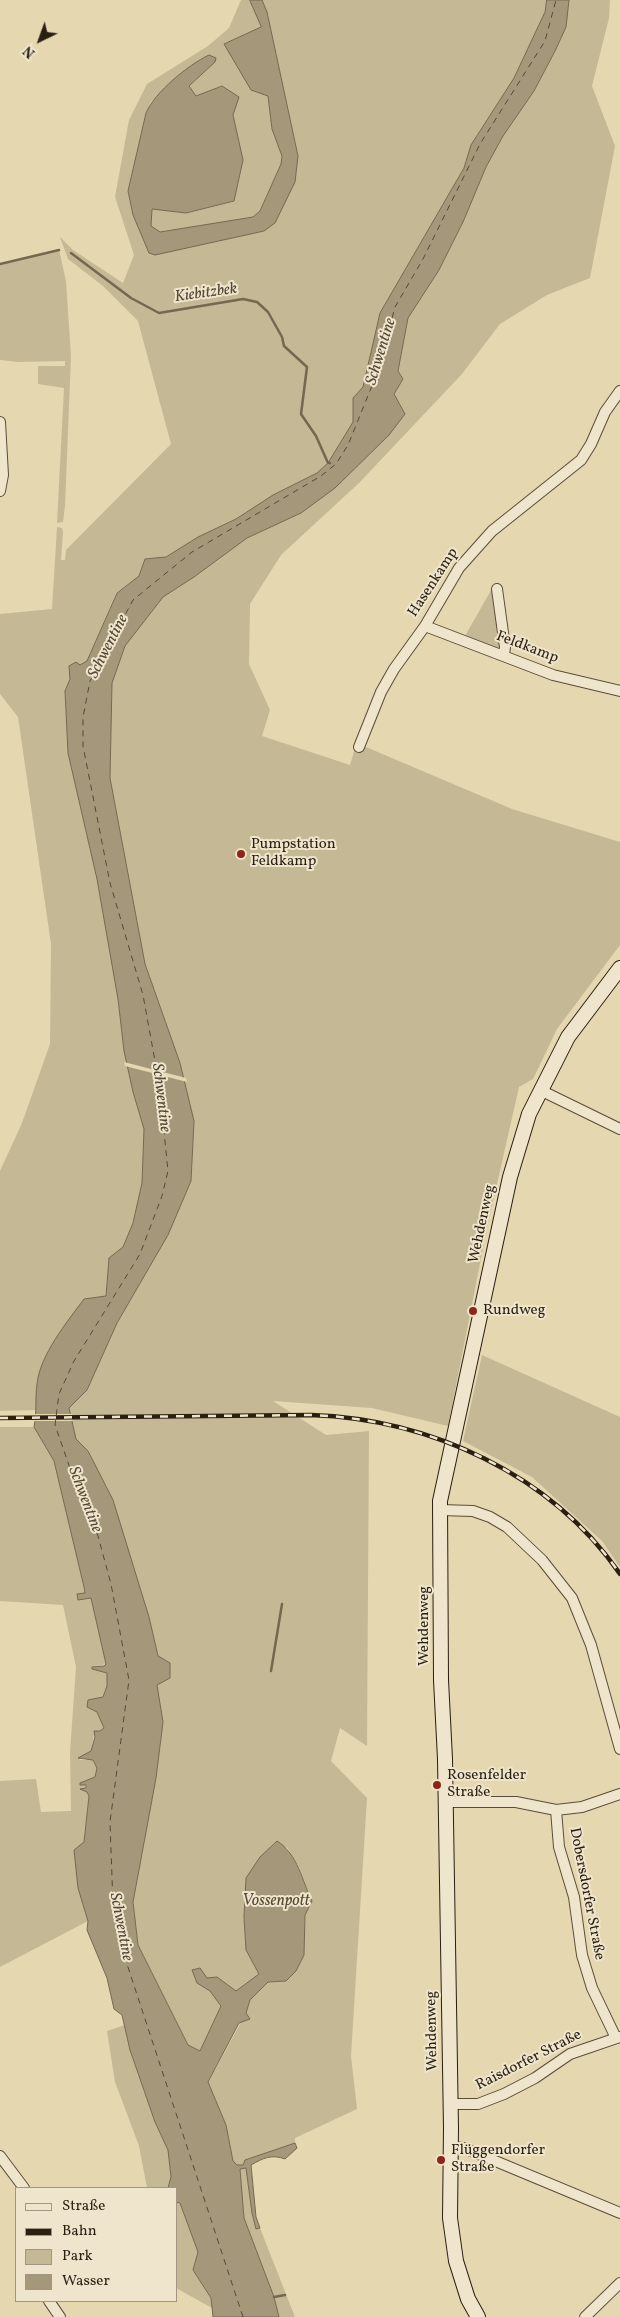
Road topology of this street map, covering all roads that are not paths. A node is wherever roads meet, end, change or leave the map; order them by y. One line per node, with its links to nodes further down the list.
1 (620, 391): 5 (street, Hasenkamp)
2 (0, 422): 3 (street)
3 (0, 491)
4 (497, 589): 6 (street)
5 (425, 626): 6 (street, Feldkamp); 8 (street, Hasenkamp)
6 (504, 655): 7 (street, Feldkamp)
7 (620, 691)
8 (359, 747)
9 (620, 968): 10 (main road, Wehdenweg)
10 (540, 1090): 11 (street); 12 (main road, Wehdenweg)
11 (620, 1129)
12 (440, 1510): 13 (street); 15 (main road, Wehdenweg)
13 (620, 1749)
14 (620, 1794): 16 (street)
15 (446, 1802): 16 (street); 18 (main road, Wehdenweg)
16 (556, 1810): 17 (street, Dobersdorfer Straße)
17 (618, 2037): 18 (street, Raisdorfer Straße)
18 (451, 2104): 19 (main road, Wehdenweg)
19 (451, 2147): 22 (street); 26 (main road, Wehdenweg)
20 (0, 2156): 21 (street)
21 (23, 2187)
22 (620, 2213)
23 (620, 2283): 27 (street)
24 (50, 2302): 25 (street)
25 (60, 2317)
26 (478, 2317)
27 (584, 2317)

